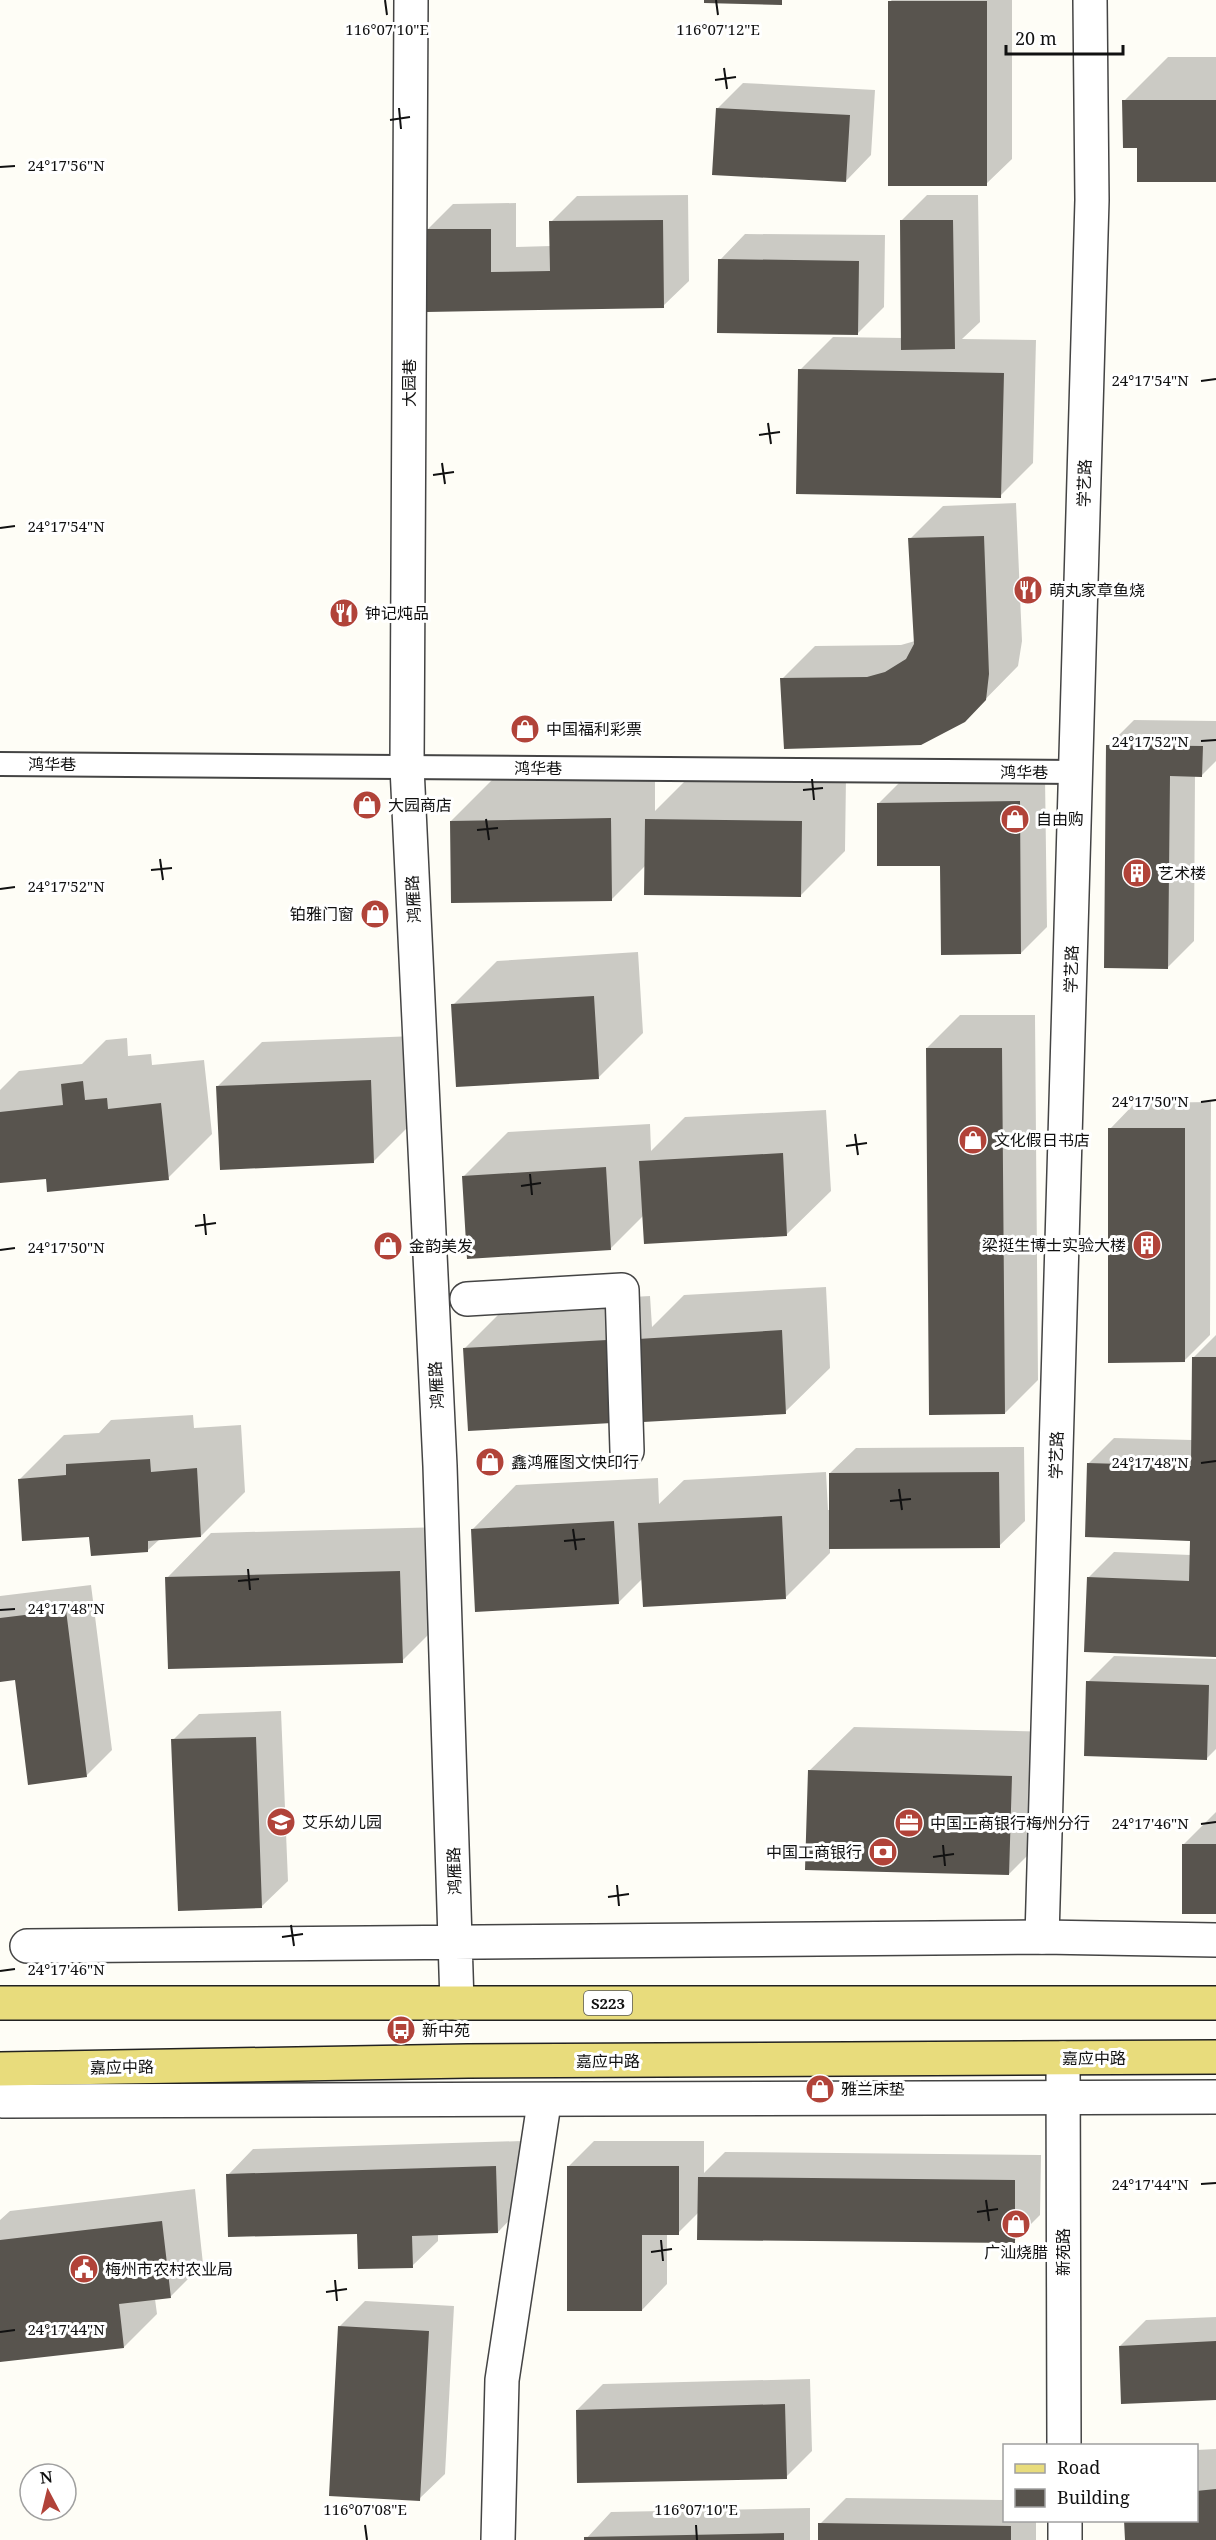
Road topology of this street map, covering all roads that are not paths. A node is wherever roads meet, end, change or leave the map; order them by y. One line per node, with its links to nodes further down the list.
1 (411, 0): 4 (street, 大园巷)
2 (1090, 0): 5 (street, 学艺路)
3 (0, 764): 4 (lane, 鸿华巷)
4 (407, 767): 5 (lane, 鸿华巷); 10 (street, 鸿雁路)
5 (1076, 772): 8 (street, 学艺路)
6 (467, 1299): 7 (street)
7 (627, 1451)
8 (1042, 1937): 9 (street); 10 (street)
9 (1216, 1940)
10 (456, 1942): 11 (street); 13 (street, 鸿雁路)
11 (27, 1946)
12 (0, 2003): 13 (main road, S223)
13 (458, 2003): 14 (main road, S223)
14 (1216, 2003)
15 (1216, 2057): 16 (main road, 嘉应中路)
16 (1063, 2058): 17 (main road, 嘉应中路); 18 (street, 新苑路)
17 (0, 2069)
18 (1062, 2097): 19 (street); 20 (street); 22 (street, 新苑路)
19 (1216, 2097)
20 (3, 2101)
21 (543, 2110): 24 (street)
22 (1064, 2444)
23 (1065, 2522): 25 (street)
24 (498, 2540)
25 (1065, 2540)

